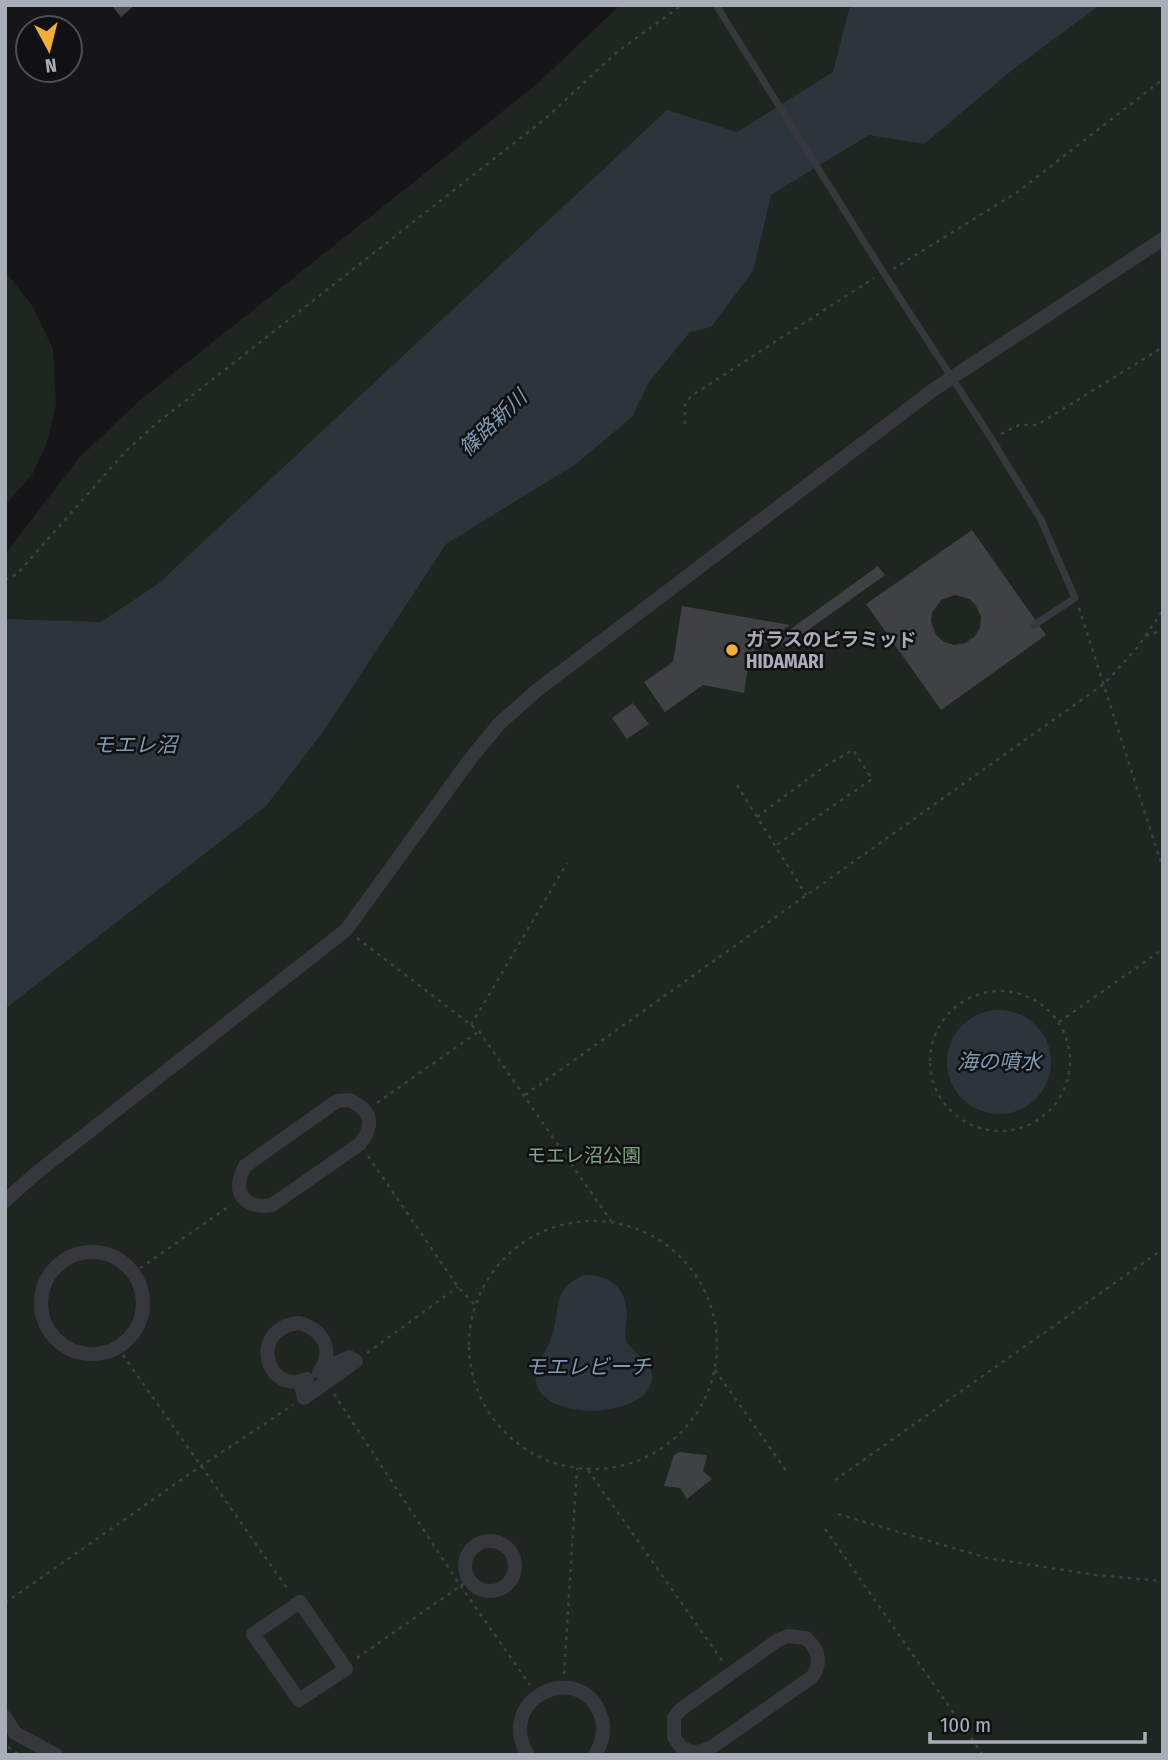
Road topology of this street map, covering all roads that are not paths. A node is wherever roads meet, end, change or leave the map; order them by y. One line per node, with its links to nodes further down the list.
1 (718, 9): 3 (lane)
2 (1163, 239): 3 (street)
3 (951, 378): 4 (lane); 6 (street)
4 (1034, 625)
5 (242, 1197): 5 (street)
6 (5, 1202)
7 (118, 1348): 7 (street)
8 (304, 1398): 8 (street)
9 (345, 1666): 9 (street)
10 (731, 1674): 10 (street)
11 (5, 1717): 12 (street)
12 (56, 1755)
13 (527, 1755): 14 (street)
14 (596, 1755)

